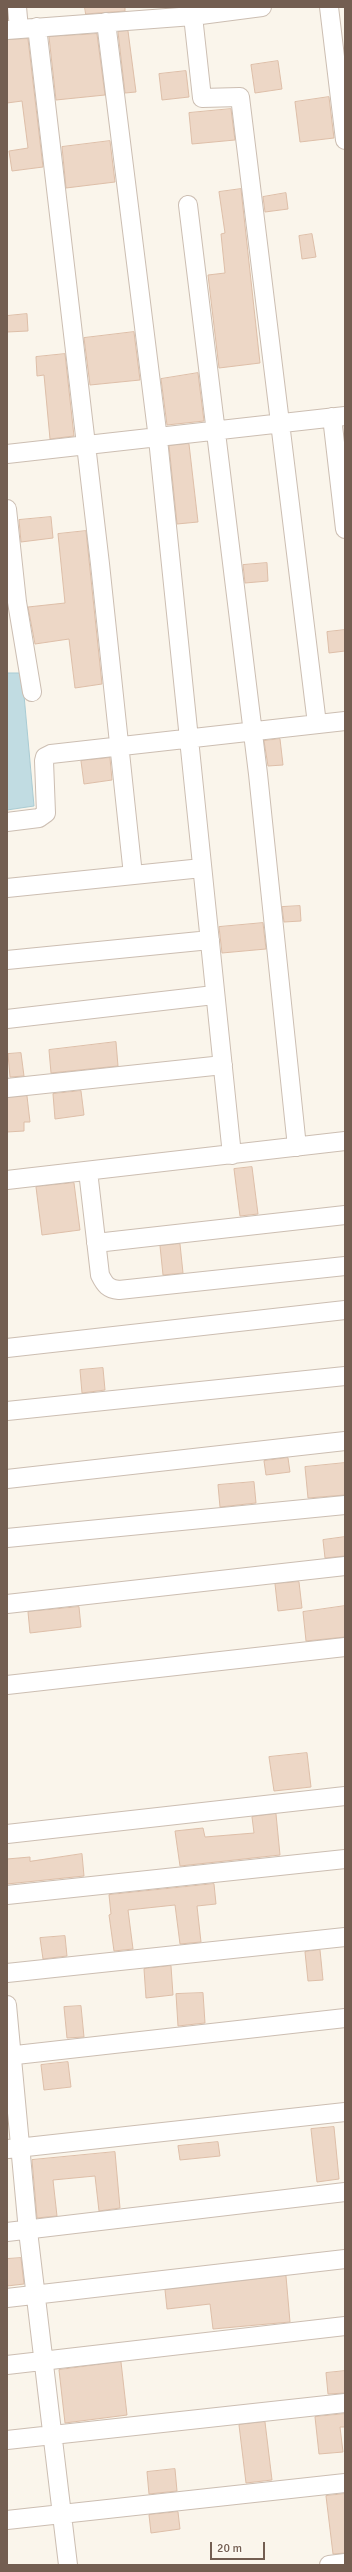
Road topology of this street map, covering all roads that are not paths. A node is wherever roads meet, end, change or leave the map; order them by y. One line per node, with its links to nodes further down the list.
1 (17, 7): 8 (street)
2 (262, 7): 5 (street)
3 (329, 7): 9 (street)
4 (80, 15): 6 (street); 7 (street)
5 (193, 16): 6 (street); 12 (street)
6 (106, 22): 14 (street)
7 (37, 27): 8 (street); 15 (street)
8 (13, 30)
9 (345, 140)
10 (188, 205): 13 (street)
11 (338, 417): 12 (street); 18 (street)
12 (281, 424): 13 (street); 21 (street)
13 (218, 431): 14 (street); 22 (street)
14 (158, 438): 15 (street); 23 (street)
15 (86, 446): 16 (street); 24 (street)
16 (7, 454)
17 (7, 509): 19 (street)
18 (345, 529)
19 (32, 692)
20 (345, 721): 21 (street)
21 (316, 724): 22 (street)
22 (252, 732): 23 (street); 36 (street)
23 (189, 740): 24 (street); 26 (street)
24 (119, 746): 25 (street); 27 (street)
25 (7, 822)
26 (202, 868): 27 (street); 29 (street)
27 (133, 875): 28 (street)
28 (7, 888)
29 (210, 940): 30 (street); 31 (street)
30 (7, 960)
31 (214, 995): 32 (street); 33 (street)
32 (7, 1019)
33 (223, 1065): 34 (street); 37 (street)
34 (7, 1088)
35 (345, 1141): 36 (street)
36 (296, 1147): 37 (street)
37 (232, 1155): 38 (street)
38 (88, 1171): 39 (street); 41 (street)
39 (7, 1180)
40 (345, 1215): 41 (street)
41 (96, 1243): 42 (street)
42 (345, 1266)
43 (345, 1310): 44 (street)
44 (7, 1348)
45 (345, 1376): 46 (street)
46 (7, 1411)
47 (345, 1441): 48 (street)
48 (7, 1479)
49 (345, 1505): 50 (street)
50 (7, 1538)
51 (345, 1566): 52 (street)
52 (7, 1604)
53 (345, 1647): 54 (street)
54 (7, 1685)
55 (345, 1796): 56 (street)
56 (7, 1834)
57 (345, 1859): 58 (street)
58 (7, 1895)
59 (345, 1937): 60 (street)
60 (7, 1972)
61 (7, 2005): 63 (street)
62 (345, 2018): 63 (street)
63 (10, 2056): 65 (street)
64 (345, 2112): 65 (street)
65 (13, 2149): 67 (street)
66 (345, 2192): 67 (street)
67 (28, 2230): 68 (street); 70 (street)
68 (7, 2232)
69 (345, 2259): 70 (street)
70 (35, 2295): 71 (street); 73 (street)
71 (7, 2298)
72 (345, 2326): 73 (street)
73 (43, 2361): 74 (street); 76 (street)
74 (7, 2365)
75 (345, 2404): 76 (street)
76 (52, 2435): 77 (street); 79 (street)
77 (7, 2440)
78 (345, 2483): 79 (street)
79 (62, 2515): 80 (street); 82 (street)
80 (7, 2520)
81 (345, 2563): 83 (street)
82 (68, 2565)
83 (329, 2565)

